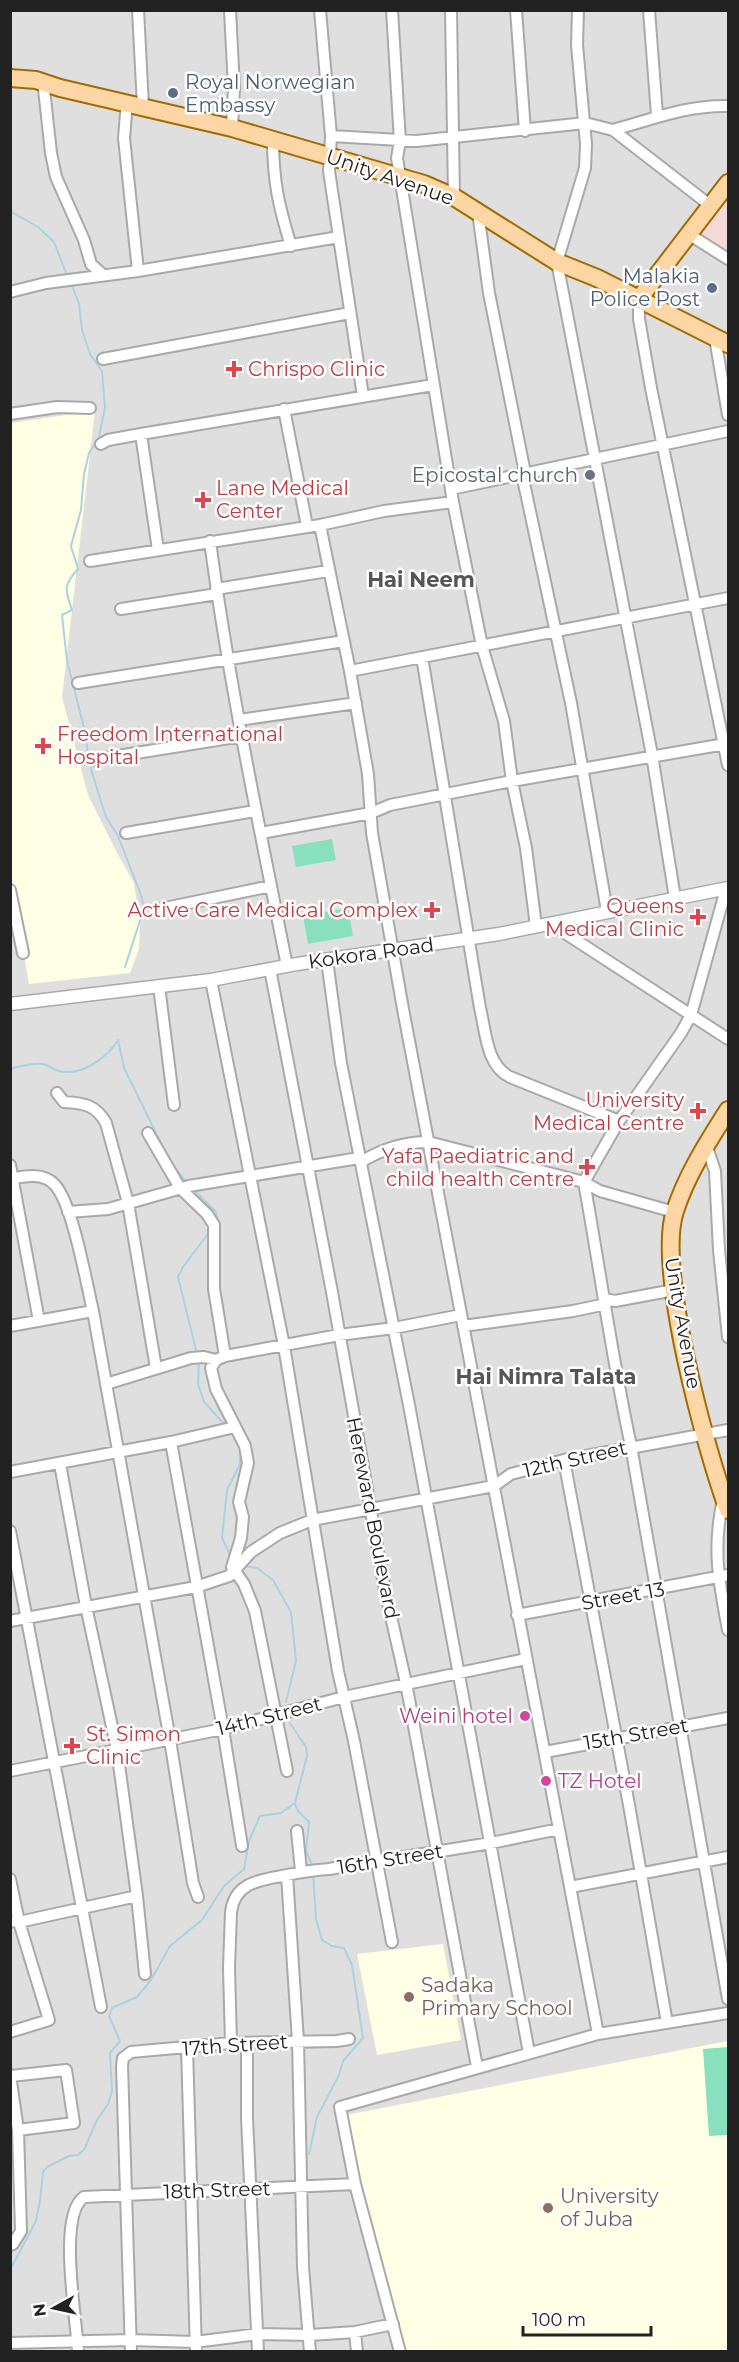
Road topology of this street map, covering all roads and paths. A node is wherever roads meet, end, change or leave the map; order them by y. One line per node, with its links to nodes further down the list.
1 (138, 10): 12 (street)
2 (230, 10): 16 (street)
3 (320, 10): 19 (street)
4 (392, 10): 22 (street)
5 (451, 10): 20 (street)
6 (516, 10): 17 (street)
7 (578, 10): 15 (street)
8 (649, 10): 14 (street)
9 (10, 78): 10 (main road, Unity Avenue)
10 (52, 88): 11 (main road, Unity Avenue); 12 (main road, Unity Avenue); 35 (street)
11 (10, 89)
12 (135, 104): 16 (main road, Unity Avenue); 34 (street)
13 (729, 106): 14 (street)
14 (657, 115): 18 (street)
15 (585, 123): 17 (street); 18 (street); 33 (street)
16 (232, 128): 21 (main road, Unity Avenue)
17 (525, 130): 20 (street)
18 (613, 130): 27 (street)
19 (331, 136): 22 (street); 23 (street)
20 (452, 138): 22 (street); 26 (street)
21 (273, 140): 23 (main road, Unity Avenue); 31 (street)
22 (399, 141): 24 (street)
23 (329, 155): 24 (main road, Unity Avenue); 30 (street)
24 (401, 177): 26 (main road, Unity Avenue); 41 (street)
25 (729, 183): 27 (main road)
26 (454, 197): 28 (main road, Unity Avenue)
27 (711, 206): 29 (main road)
28 (478, 213): 33 (main road, Unity Avenue); 52 (street)
29 (690, 235): 32 (street); 37 (main road)
30 (339, 237): 31 (street); 38 (street)
31 (291, 246): 34 (street)
32 (729, 259)
33 (557, 262): 37 (main road, Unity Avenue); 51 (street)
34 (138, 271): 35 (street)
35 (103, 274): 36 (street)
36 (10, 292)
37 (639, 299): 39 (main road, Unity Avenue); 50 (street)
38 (350, 313): 40 (street); 42 (street)
39 (722, 341): 46 (street)
40 (103, 359)
41 (433, 385): 42 (street); 53 (street)
42 (363, 396): 44 (street)
43 (90, 408): 45 (street)
44 (284, 409): 48 (street); 56 (street)
45 (10, 414)
46 (729, 415)
47 (729, 431): 50 (street)
48 (141, 434): 49 (street); 58 (street)
49 (102, 444)
50 (662, 446): 51 (street); 63 (street)
51 (595, 458): 52 (street); 65 (street)
52 (524, 474): 53 (street); 66 (street)
53 (451, 489): 54 (street)
54 (453, 502): 55 (street); 68 (street)
55 (320, 525): 56 (street); 60 (street)
56 (307, 526): 57 (street)
57 (210, 541): 58 (street); 61 (street)
58 (158, 550): 59 (street)
59 (90, 561)
60 (328, 571): 61 (street); 67 (street)
61 (217, 592): 64 (street); 70 (street)
62 (729, 598): 63 (street)
63 (695, 604): 65 (street); 76 (street)
64 (121, 609)
65 (626, 618): 66 (street); 77 (street)
66 (557, 629): 68 (street); 80 (street)
67 (344, 641): 70 (street); 71 (street)
68 (482, 646): 69 (street); 81 (street)
69 (422, 657): 71 (street); 82 (street)
70 (228, 659): 72 (street); 74 (street)
71 (350, 671): 73 (street)
72 (78, 683)
73 (356, 703): 74 (street); 84 (street)
74 (239, 720): 75 (street)
75 (242, 736): 78 (street); 83 (street)
76 (725, 744): 77 (street); 79 (street)
77 (652, 755): 80 (street); 90 (street)
78 (93, 760)
79 (729, 765)
80 (581, 768): 81 (street); 92 (street)
81 (512, 781): 82 (street); 94 (street)
82 (447, 795): 84 (street); 95 (street)
83 (255, 811): 85 (street); 86 (street)
84 (371, 813): 86 (street); 96 (street)
85 (126, 833)
86 (261, 833): 87 (street)
87 (271, 886): 91 (street); 99 (street)
88 (727, 889): 90 (street, Kokora Road); 104 (street)
89 (10, 890): 97 (street)
90 (675, 898): 92 (street, Kokora Road)
91 (160, 909)
92 (607, 912): 93 (street, Kokora Road)
93 (551, 924): 94 (street, Kokora Road); 104 (street)
94 (536, 926): 95 (street, Kokora Road)
95 (469, 939): 96 (street, Kokora Road); 109 (street)
96 (394, 950): 98 (street, Kokora Road); 111 (street)
97 (23, 953)
98 (327, 960): 99 (street, Kokora Road); 113 (street)
99 (287, 966): 100 (street, Kokora Road)
100 (270, 969): 101 (street, Kokora Road); 115 (street, Hereward Boulevard)
101 (211, 980): 102 (street, Kokora Road); 116 (street)
102 (159, 986): 103 (street, Kokora Road); 107 (street)
103 (10, 1004)
104 (691, 1015): 105 (street); 109 (street)
105 (729, 1039)
106 (57, 1093): 120 (street)
107 (174, 1105)
108 (729, 1110): 112 (main road, Unity Avenue)
109 (619, 1121): 118 (street)
110 (148, 1133): 119 (street)
111 (428, 1142): 113 (street); 118 (street); 127 (street)
112 (706, 1144): 122 (main road, Unity Avenue); 123 (street)
113 (360, 1160): 115 (street); 131 (street)
114 (10, 1165): 117 (street)
115 (307, 1167): 116 (street); 132 (street, Hereward Boulevard)
116 (250, 1176): 119 (street); 134 (street)
117 (12, 1179): 121 (street); 128 (street)
118 (584, 1182): 122 (street); 125 (street)
119 (180, 1188): 120 (street); 135 (street)
120 (128, 1203): 121 (street); 136 (street)
121 (68, 1212): 126 (street)
122 (674, 1212): 124 (main road, Unity Avenue)
123 (724, 1247): 133 (street)
124 (674, 1290): 125 (street); 140 (main road, Unity Avenue)
125 (605, 1301): 130 (street); 142 (street)
126 (93, 1311): 128 (street); 137 (street)
127 (461, 1315): 130 (street); 131 (street)
128 (39, 1321): 129 (street)
129 (10, 1326)
130 (463, 1326): 147 (street)
131 (394, 1328): 132 (street); 148 (street)
132 (339, 1335): 134 (street); 150 (street, Hereward Boulevard)
133 (729, 1337)
134 (284, 1346): 135 (street); 151 (street)
135 (220, 1358): 136 (street); 138 (street)
136 (156, 1368): 137 (street)
137 (106, 1384): 143 (street)
138 (235, 1427): 141 (street); 153 (street)
139 (729, 1430): 140 (street, 12th Street)
140 (705, 1433): 142 (street, 12th Street); 149 (main road, Unity Avenue)
141 (171, 1442): 143 (street); 155 (street)
142 (631, 1446): 144 (street, 12th Street); 156 (street)
143 (117, 1452): 145 (street); 157 (street)
144 (564, 1460): 147 (street, 12th Street); 158 (street)
145 (60, 1464): 146 (street); 159 (street)
146 (10, 1472)
147 (494, 1486): 148 (street, 12th Street); 160 (street)
148 (426, 1499): 150 (street, 12th Street); 165 (street)
149 (726, 1503): 154 (street)
150 (370, 1509): 151 (street, 12th Street); 166 (street, Hereward Boulevard)
151 (312, 1520): 153 (street, 12th Street); 167 (street)
152 (10, 1531): 161 (street)
153 (232, 1574): 155 (street); 168 (street)
154 (723, 1576): 156 (street, Street 13); 163 (street)
155 (196, 1587): 157 (street); 171 (street)
156 (655, 1590): 158 (street, Street 13); 170 (street)
157 (144, 1597): 159 (street); 173 (street)
158 (590, 1602): 160 (street, Street 13); 172 (street)
159 (86, 1606): 161 (street); 174 (street)
160 (517, 1616): 164 (street)
161 (27, 1618): 162 (street); 176 (street)
162 (10, 1621)
163 (729, 1630)
164 (526, 1659): 165 (street, 14th Street); 175 (street)
165 (459, 1674): 166 (street, 14th Street); 181 (street)
166 (406, 1683): 167 (street, 14th Street); 183 (street, Hereward Boulevard)
167 (344, 1697): 168 (street, 14th Street); 185 (street)
168 (276, 1715): 171 (street, 14th Street); 178 (street)
169 (729, 1718): 170 (street, 15th Street)
170 (681, 1726): 172 (street, 15th Street); 186 (street)
171 (223, 1729): 173 (street, 14th Street); 182 (street)
172 (617, 1737): 175 (street, 15th Street); 189 (street)
173 (171, 1740): 174 (street, 14th Street); 193 (street)
174 (117, 1750): 176 (street, 14th Street); 192 (street)
175 (544, 1752): 179 (street)
176 (54, 1762): 177 (street, 14th Street); 194 (street)
177 (10, 1771)
178 (287, 1771)
179 (559, 1829): 181 (street, 16th Street); 191 (street)
180 (297, 1831): 187 (street)
181 (491, 1843): 183 (street, 16th Street); 209 (street)
182 (242, 1846)
183 (438, 1851): 185 (street, 16th Street); 210 (street, Hereward Boulevard)
184 (729, 1857): 186 (street)
185 (377, 1860): 187 (street, 16th Street); 196 (street)
186 (704, 1861): 189 (street); 198 (street)
187 (301, 1871): 188 (street, 16th Street)
188 (287, 1875): 205 (street); 206 (street, 16th Street)
189 (640, 1875): 191 (street); 201 (street)
190 (10, 1879): 195 (street)
191 (570, 1887): 203 (street)
192 (137, 1896): 194 (street); 197 (street)
193 (198, 1897)
194 (83, 1909): 195 (street); 199 (street)
195 (15, 1922): 202 (street)
196 (392, 1942)
197 (145, 1974)
198 (729, 1999)
199 (101, 2007)
200 (729, 2013): 201 (street)
201 (667, 2023): 203 (street)
202 (10, 2032)
203 (598, 2034): 209 (street)
204 (349, 2039): 205 (street, 17th Street)
205 (298, 2042): 207 (street, 17th Street); 214 (street)
206 (231, 2043): 207 (street, 17th Street); 208 (street, 17th Street)
207 (247, 2043): 215 (street)
208 (187, 2048): 216 (street); 217 (street, 17th Street)
209 (529, 2053): 210 (street)
210 (477, 2067): 213 (street)
211 (10, 2076): 212 (street); 212 (street)
212 (18, 2130): 218 (street)
213 (355, 2184): 214 (street, 18th Street); 219 (street)
214 (301, 2187): 215 (street, 18th Street); 222 (street)
215 (252, 2189): 216 (street, 18th Street); 221 (street)
216 (192, 2192): 217 (street, 18th Street); 226 (street)
217 (126, 2193): 224 (street); 225 (street, 18th Street)
218 (10, 2244)
219 (393, 2324): 220 (street); 230 (street)
220 (355, 2332): 222 (street); 229 (street)
221 (258, 2334): 222 (street); 226 (street); 227 (street)
222 (310, 2335): 228 (street)
223 (17, 2346): 225 (street)
224 (131, 2346): 225 (street); 226 (street)
225 (78, 2347)
226 (196, 2347)
227 (258, 2352)
228 (310, 2352)
229 (357, 2352)
230 (400, 2352)

